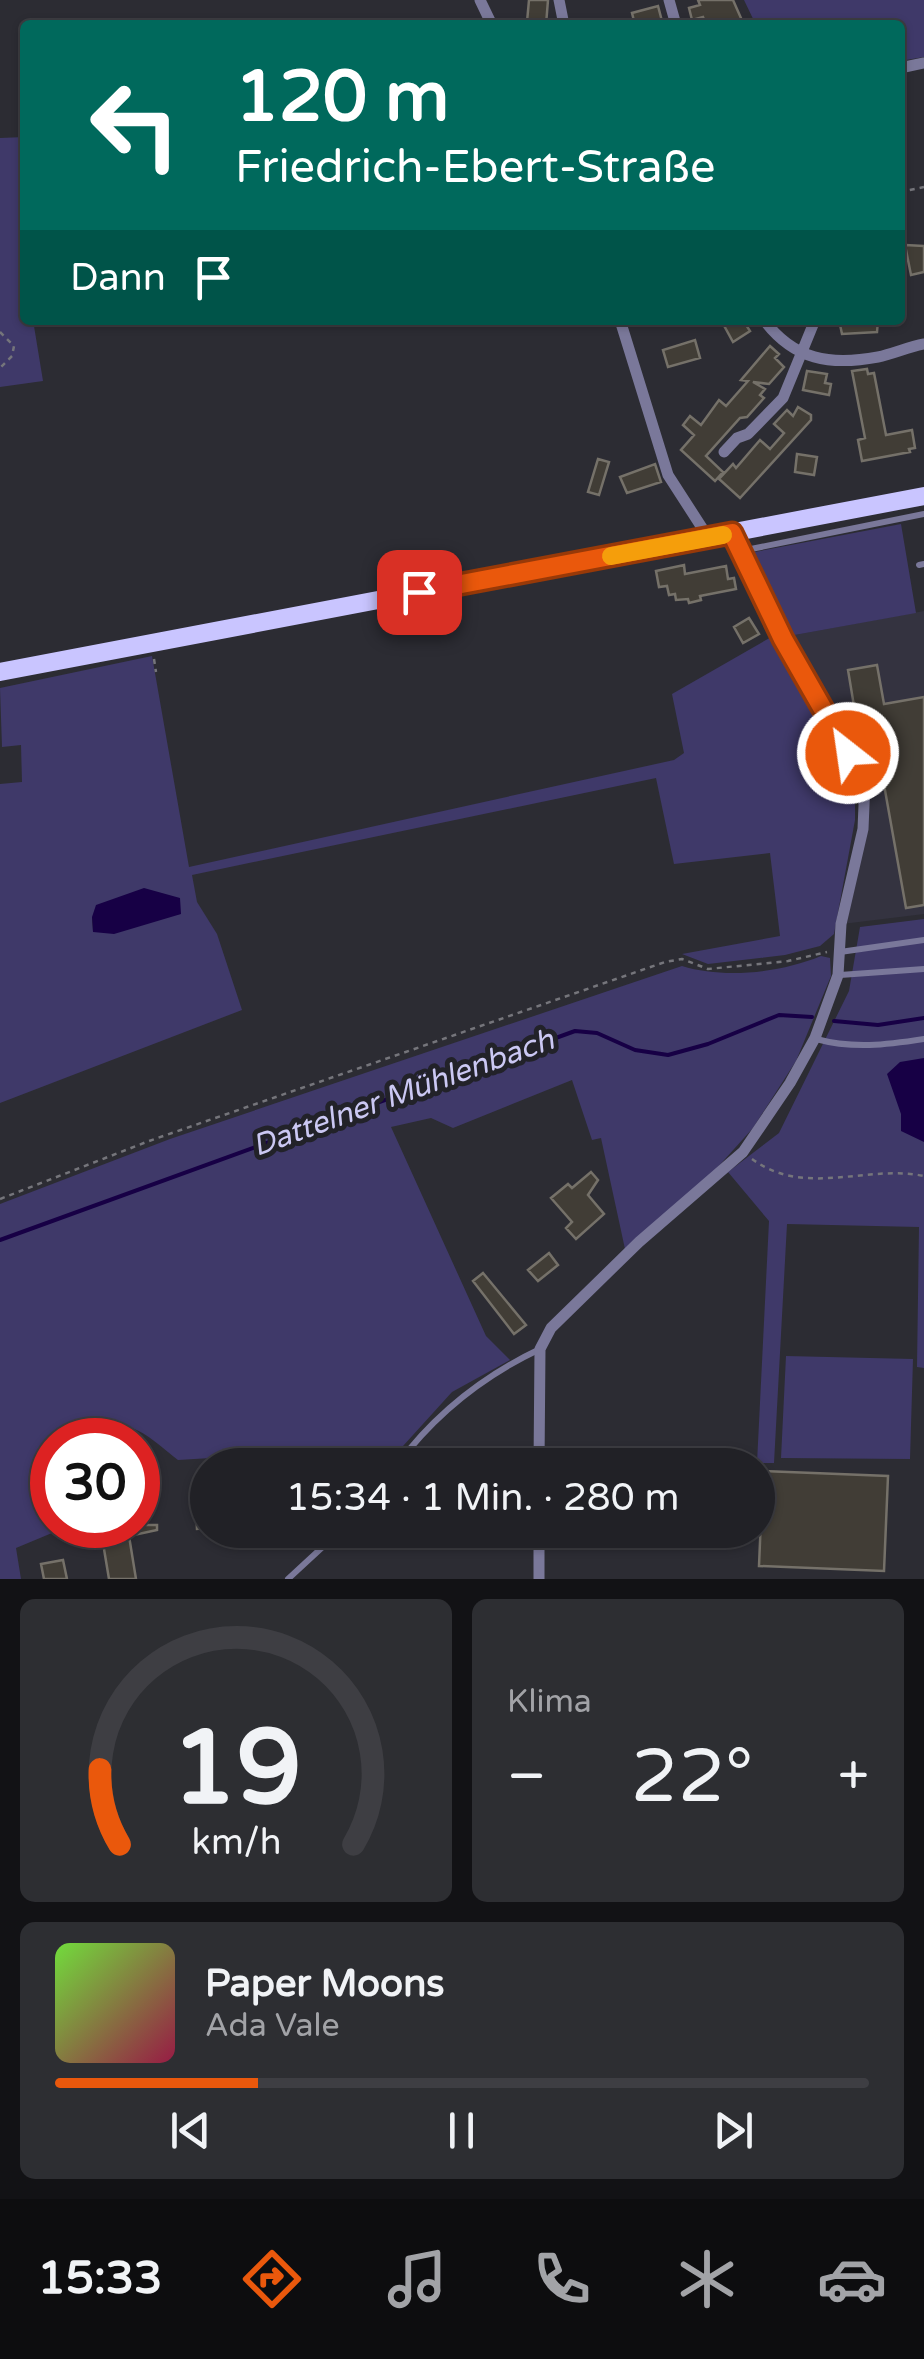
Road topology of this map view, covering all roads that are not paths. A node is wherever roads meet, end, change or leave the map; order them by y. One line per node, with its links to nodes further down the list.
1 (622, 325): 10 (street)
2 (768, 325): 5 (street)
3 (813, 325): 5 (street)
4 (924, 344): 5 (street)
5 (800, 354): 6 (street)
6 (724, 452)
7 (924, 496): 9 (main road)
8 (924, 514): 11 (lane)
9 (732, 533): 10 (main road); 11 (street)
10 (708, 538): 12 (main road)
11 (740, 551): 14 (street)
12 (0, 672)
13 (924, 940): 14 (lane)
14 (839, 952): 16 (street)
15 (924, 969): 16 (lane)
16 (838, 976): 17 (street)
17 (814, 1038): 18 (lane); 19 (street)
18 (924, 1039)
19 (540, 1349): 20 (lane); 21 (street)
20 (410, 1448)
21 (539, 1448)
22 (321, 1548): 24 (lane)
23 (539, 1548): 25 (street)
24 (288, 1579)
25 (539, 1579)

